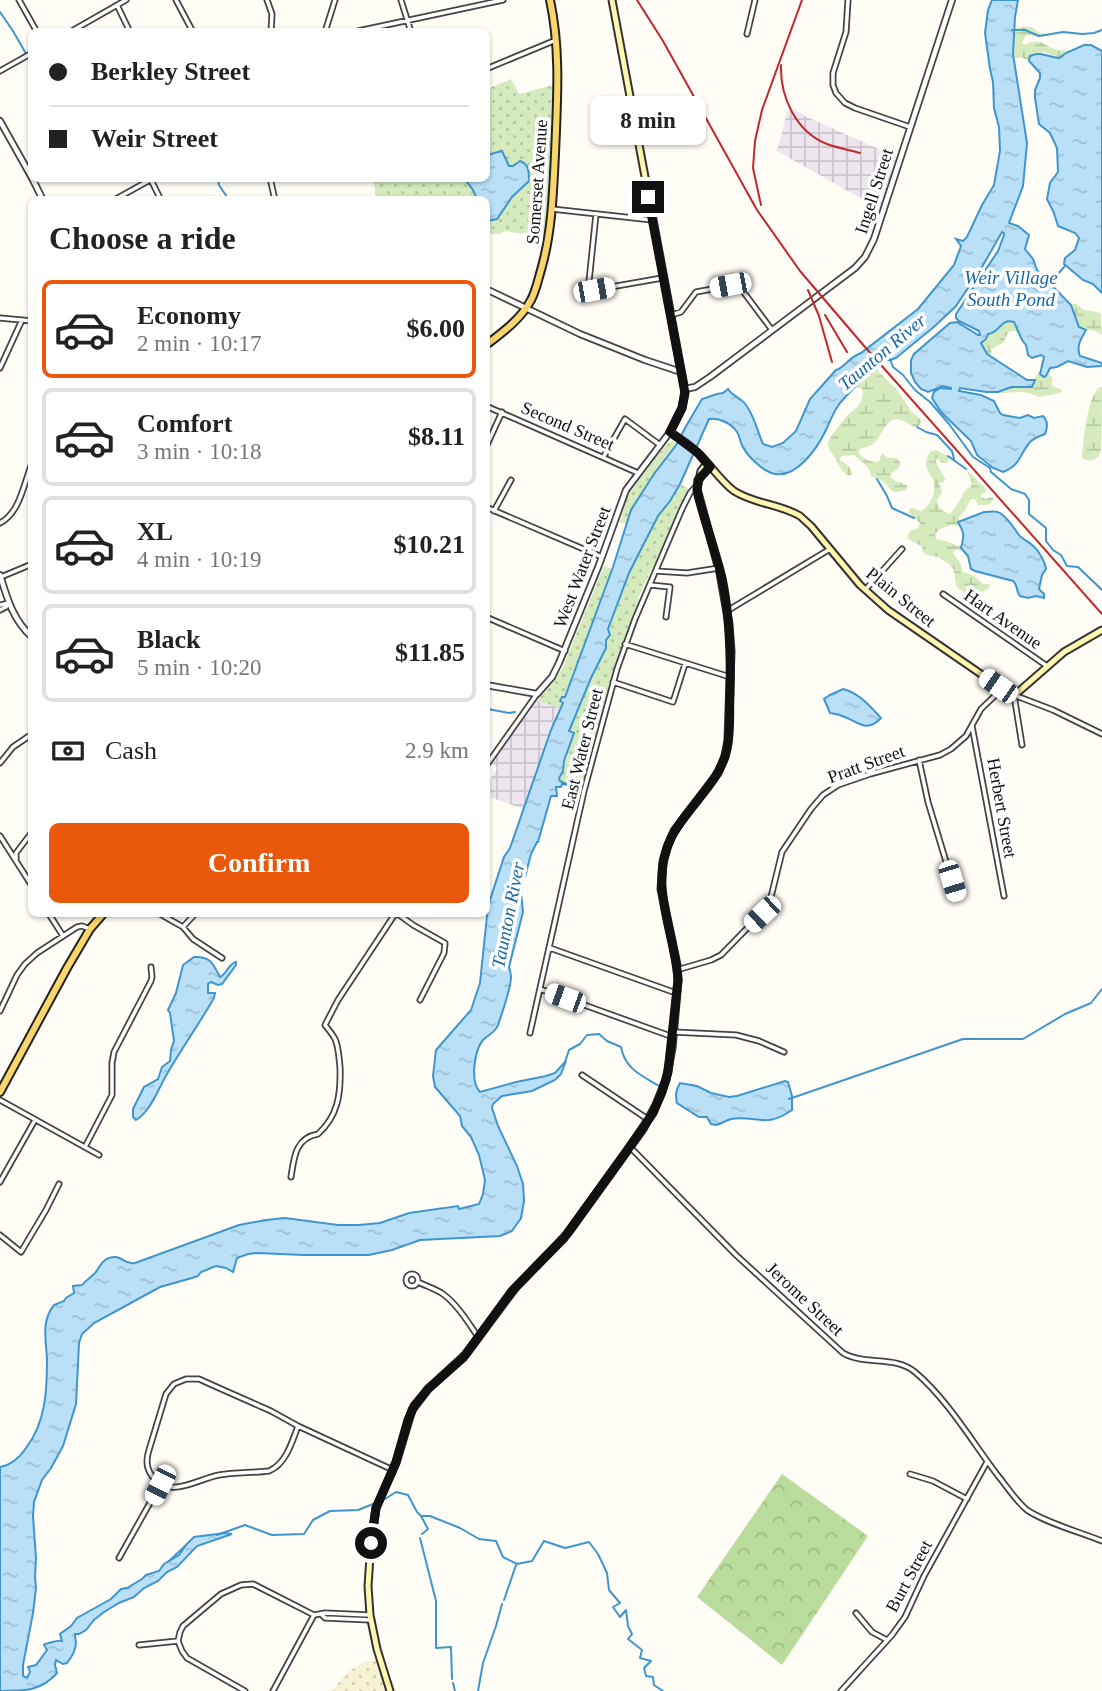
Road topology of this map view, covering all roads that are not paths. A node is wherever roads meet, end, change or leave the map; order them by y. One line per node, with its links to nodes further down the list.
1 (19, 0): 15 (street)
2 (126, 0): 13 (street)
3 (176, 0): 18 (street)
4 (267, 0): 19 (street)
5 (335, 0): 20 (street)
6 (401, 0): 14 (street)
7 (502, 0): 14 (street)
8 (550, 0): 24 (main road, Somerset Avenue)
9 (612, 0): 36 (main road, West Water Street)
10 (755, 0): 23 (street)
11 (848, 0): 29 (street)
12 (952, 0): 29 (street, Ingell Street)
13 (117, 5): 16 (street); 17 (street)
14 (408, 20): 21 (street); 22 (street)
15 (35, 28)
16 (77, 28)
17 (128, 28)
18 (191, 28)
19 (271, 28)
20 (326, 28)
21 (375, 28)
22 (410, 28)
23 (747, 34)
24 (556, 40): 26 (street); 34 (main road, Somerset Avenue)
25 (28, 55): 27 (street)
26 (490, 67)
27 (0, 71)
28 (0, 121): 30 (street)
29 (910, 127): 44 (street, Ingell Street)
30 (3, 132): 31 (street)
31 (28, 172)
32 (145, 182): 33 (street)
33 (121, 196)
34 (552, 209): 35 (street); 39 (main road, Somerset Avenue)
35 (596, 214): 36 (street); 37 (street)
36 (652, 220): 37 (main road, West Water Street)
37 (663, 278): 40 (main road, West Water Street)
38 (490, 291): 39 (street)
39 (527, 307): 45 (main road, Somerset Avenue); 47 (street)
40 (670, 316): 44 (street); 47 (main road, West Water Street)
41 (0, 318): 42 (street)
42 (22, 320): 43 (street); 46 (street)
43 (28, 321)
44 (772, 330): 48 (street, Ingell Street)
45 (490, 342)
46 (0, 368)
47 (681, 372): 48 (main road, West Water Street)
48 (684, 389): 51 (main road, West Water Street)
49 (490, 407): 50 (street, Second Street)
50 (502, 412): 52 (street); 54 (street, Second Street)
51 (670, 432): 53 (street, West Water Street); 55 (main road, Plain Street)
52 (490, 438)
53 (660, 445): 54 (street); 56 (street, West Water Street)
54 (604, 456): 56 (street, Second Street)
55 (709, 465): 59 (main road, East Water Street); 63 (main road, Plain Street)
56 (639, 473): 65 (street, West Water Street)
57 (28, 474): 62 (street)
58 (512, 480): 61 (street)
59 (698, 483): 67 (main road); 68 (street, East Water Street)
60 (490, 508): 61 (street)
61 (494, 510): 65 (street)
62 (0, 523)
63 (830, 549): 71 (main road, Plain Street); 75 (street)
64 (902, 549): 71 (street)
65 (602, 557): 81 (street, West Water Street)
66 (28, 566): 69 (street)
67 (719, 568): 68 (street); 75 (main road)
68 (656, 571): 70 (street, East Water Street)
69 (0, 576): 73 (street)
70 (650, 585): 76 (street); 80 (street, East Water Street)
71 (865, 590): 87 (main road, Plain Street)
72 (943, 594): 83 (street, Hart Avenue)
73 (9, 603): 74 (street); 79 (street)
74 (0, 607)
75 (727, 611): 84 (main road)
76 (666, 617)
77 (490, 619): 81 (street)
78 (1102, 630): 83 (main road)
79 (28, 633)
80 (625, 645): 82 (street); 85 (street, East Water Street)
81 (565, 651): 88 (street, West Water Street)
82 (685, 663): 84 (street); 85 (street)
83 (1048, 666): 89 (main road)
84 (730, 678): 115 (main road)
85 (613, 682): 112 (street, East Water Street)
86 (490, 686): 88 (street)
87 (1002, 689): 89 (main road, Plain Street); 90 (street, Pratt Street)
88 (537, 694): 94 (street, West Water Street)
89 (1013, 695): 91 (street, Plain Street); 93 (street)
90 (972, 726): 95 (street, Pratt Street); 101 (street, Herbert Street)
91 (1102, 734)
92 (28, 737): 96 (street)
93 (1023, 745)
94 (490, 760)
95 (919, 760): 102 (street); 115 (street, Pratt Street)
96 (0, 763)
97 (0, 836): 99 (street)
98 (28, 837): 99 (street)
99 (16, 862): 100 (street)
100 (28, 880)
101 (1003, 896)
102 (957, 898)
103 (51, 917): 111 (street)
104 (100, 917): 110 (main road)
105 (165, 917): 109 (street)
106 (192, 917): 109 (street)
107 (394, 917): 131 (street)
108 (401, 917): 118 (street)
109 (183, 927): 113 (street)
110 (90, 929): 111 (street); 124 (main road)
111 (63, 936): 119 (street)
112 (550, 948): 116 (street, East Water Street); 117 (street)
113 (222, 958)
114 (151, 967): 128 (street)
115 (677, 970): 117 (main road)
116 (540, 989): 120 (street, East Water Street); 121 (street)
117 (677, 994): 121 (main road)
118 (420, 1000)
119 (0, 1012)
120 (530, 1033)
121 (673, 1034): 122 (street); 127 (main road)
122 (783, 1052)
123 (582, 1075): 127 (street)
124 (0, 1092)
125 (0, 1100): 126 (street)
126 (35, 1119): 128 (street); 132 (street)
127 (649, 1120): 129 (main road)
128 (85, 1147): 130 (street)
129 (630, 1147): 136 (main road); 138 (street, Jerome Street)
130 (99, 1155)
131 (291, 1177)
132 (0, 1182)
133 (59, 1184): 134 (street)
134 (0, 1235)
135 (418, 1282): 136 (street)
136 (479, 1338): 139 (main road)
137 (298, 1426): 139 (street); 141 (street); 141 (street)
138 (987, 1462): 142 (street, Burt Street); 143 (street, Jerome Street)
139 (393, 1471): 147 (main road)
140 (910, 1474): 142 (street)
141 (160, 1485): 144 (street)
142 (967, 1499): 148 (street, Burt Street)
143 (1102, 1541)
144 (119, 1558)
145 (856, 1613): 148 (street)
146 (314, 1615): 147 (street); 149 (street); 152 (street)
147 (370, 1617): 153 (main road)
148 (887, 1640): 154 (street, Burt Street)
149 (178, 1641): 150 (street); 151 (street)
150 (139, 1644)
151 (245, 1691)
152 (273, 1691)
153 (390, 1691)
154 (841, 1691)

